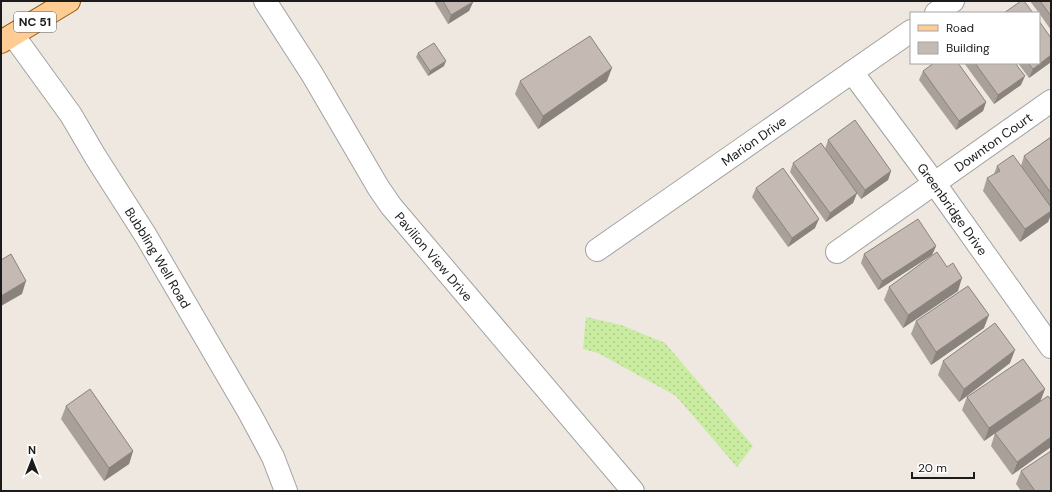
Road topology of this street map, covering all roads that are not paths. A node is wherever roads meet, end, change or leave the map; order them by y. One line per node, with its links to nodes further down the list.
1 (70, 1): 6 (main road, NC 51)
2 (265, 1): 14 (street, Pavilion View Drive)
3 (953, 1): 4 (street)
4 (937, 12)
5 (910, 32): 7 (street, Marion Drive)
6 (7, 39): 13 (street, Bubbling Well Road)
7 (852, 72): 9 (street, Greenbridge Drive); 10 (street, Marion Drive)
8 (1051, 101): 9 (street, Downton Court)
9 (935, 184): 11 (street, Downton Court); 12 (street, Greenbridge Drive)
10 (597, 250)
11 (837, 252)
12 (1051, 347)
13 (286, 491)
14 (633, 491)

